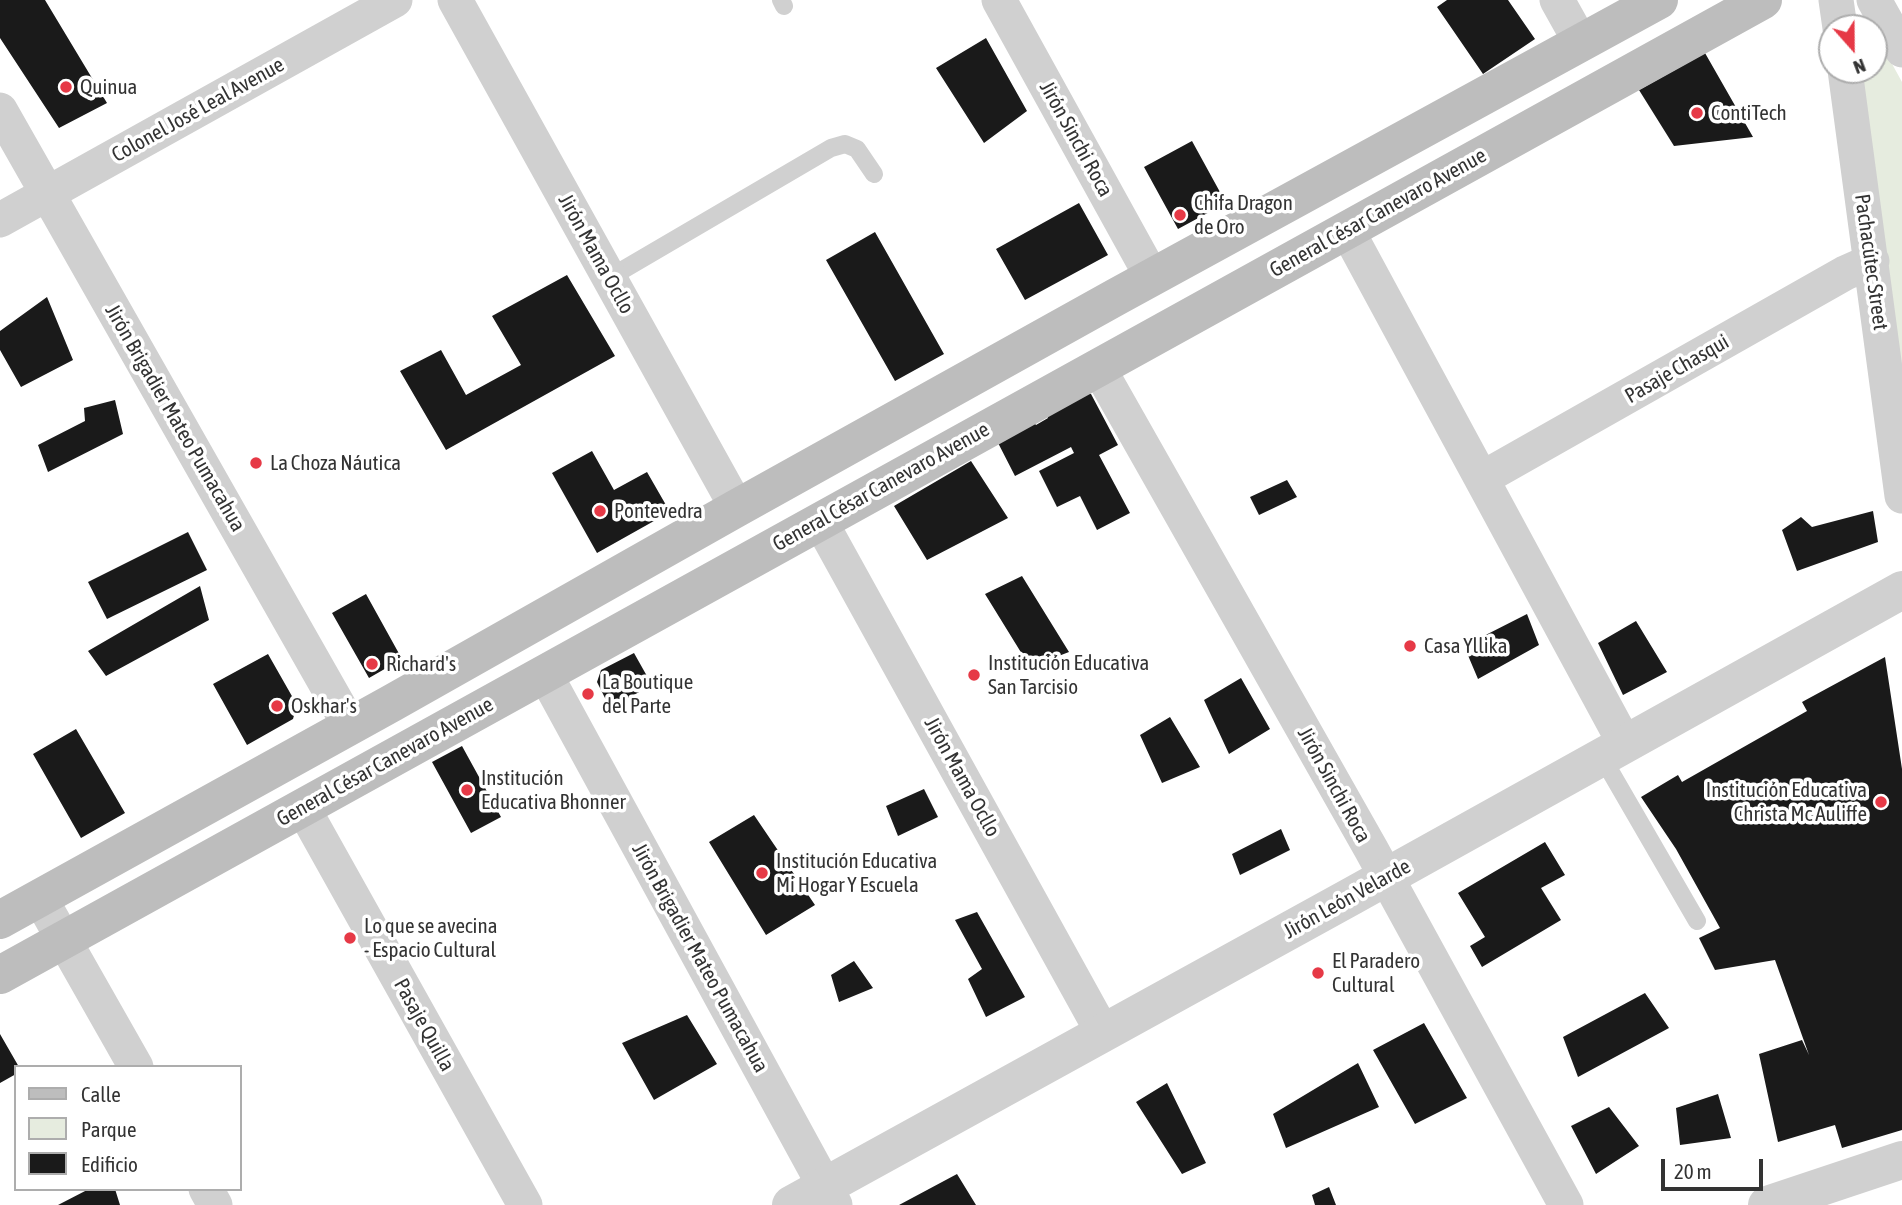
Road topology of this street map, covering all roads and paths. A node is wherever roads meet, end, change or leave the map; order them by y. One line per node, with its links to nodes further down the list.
1 (395, 0): 13 (street, Colonel José Leal Avenue)
2 (455, 0): 18 (street, Jirón Mama Ocllo)
3 (999, 0): 17 (street, Jirón Sinchi Roca)
4 (1557, 0): 8 (street)
5 (1659, 0): 8 (main road)
6 (1763, 0): 15 (main road, General César Canevaro Avenue)
7 (1874, 0): 9 (street)
8 (1581, 43): 17 (main road)
9 (1902, 50)
10 (1847, 84): 16 (street, Pachacútec Street)
11 (0, 110): 13 (street, Jirón Brigadier Mateo Pumacahua)
12 (874, 174): 18 (lane)
13 (47, 193): 14 (street, Colonel José Leal Avenue); 26 (street, Jirón Brigadier Mateo Pumacahua)
14 (0, 220)
15 (1347, 230): 19 (main road, General César Canevaro Avenue); 20 (street)
16 (1872, 261): 20 (street, Pasaje Chasqui); 21 (street, Pachacútec Street)
17 (1152, 277): 22 (main road)
18 (609, 278): 22 (street, Jirón Mama Ocllo)
19 (1098, 367): 23 (main road, General César Canevaro Avenue); 29 (street, Jirón Sinchi Roca)
20 (1483, 478): 27 (street)
21 (1902, 496)
22 (737, 508): 26 (main road)
23 (820, 521): 25 (main road, General César Canevaro Avenue); 35 (street, Jirón Mama Ocllo)
24 (1902, 590): 27 (street, Jirón León Velarde)
25 (545, 674): 28 (main road, General César Canevaro Avenue); 38 (street, Jirón Brigadier Mateo Pumacahua)
26 (350, 726): 30 (main road)
27 (1614, 750): 29 (street, Jirón León Velarde); 32 (lane)
28 (303, 808): 33 (main road, General César Canevaro Avenue); 40 (street, Pasaje Quilla)
29 (1386, 877): 35 (street, Jirón León Velarde); 42 (street, Jirón Sinchi Roca)
30 (40, 898): 31 (main road); 33 (street)
31 (0, 920)
32 (1697, 922)
33 (64, 940): 34 (main road, General César Canevaro Avenue); 36 (street)
34 (0, 975)
35 (1103, 1033): 38 (street, Jirón León Velarde)
36 (135, 1065)
37 (1902, 1160): 39 (street)
38 (830, 1195): 41 (street, Jirón León Velarde)
39 (1812, 1198): 43 (street)
40 (525, 1205)
41 (791, 1205)
42 (1566, 1205)
43 (1767, 1205)

